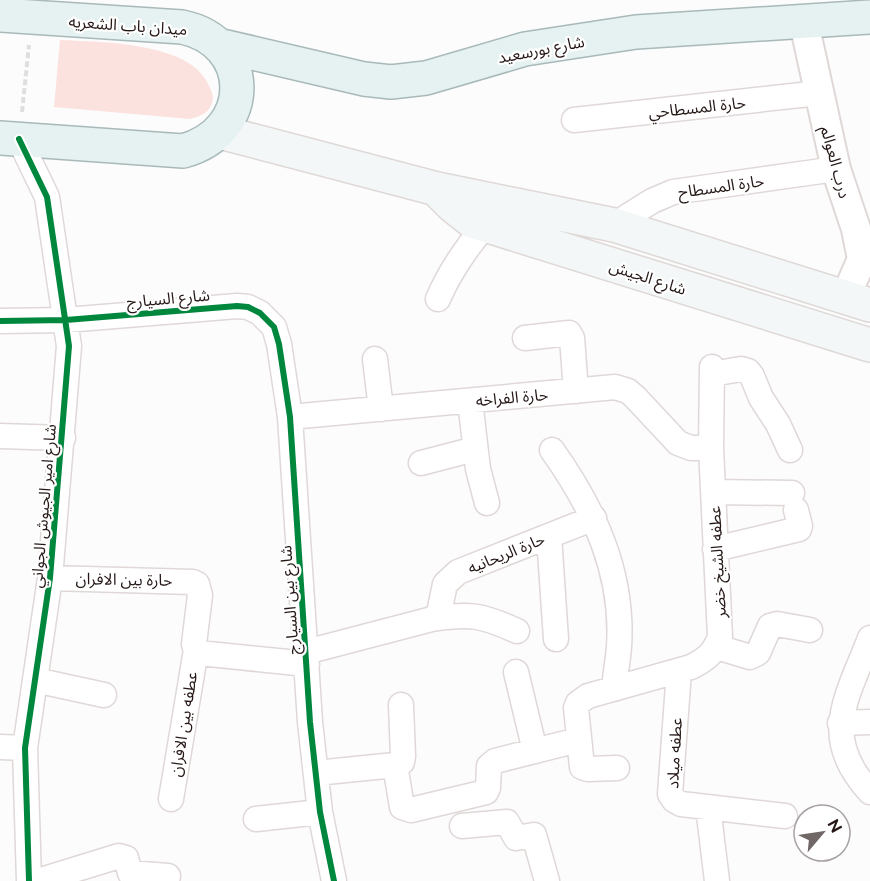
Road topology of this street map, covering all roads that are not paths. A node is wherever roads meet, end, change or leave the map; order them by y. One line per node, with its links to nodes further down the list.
1 (33, 13): 4 (main road, ميدان باب الشعريه)
2 (870, 17): 3 (main road, شارع بورسعيد)
3 (804, 23): 4 (main road, شارع بورسعيد); 5 (street, درب العوالم)
4 (219, 45): 7 (main road)
5 (819, 93): 6 (street, حارة المسطاحي); 9 (street, درب العوالم)
6 (574, 120)
7 (220, 132): 8 (main road); 10 (main road, شارع الجيش)
8 (10, 139): 15 (street, شارع امير الجيوش الجواني)
9 (836, 169): 12 (street, حارة المسطاح); 14 (street, درب العوالم)
10 (437, 189): 11 (main road, شارع الجيش); 12 (main road, شارع الجيش)
11 (485, 225): 13 (street); 19 (main road, شارع الجيش)
12 (614, 225): 14 (main road, شارع الجيش)
13 (438, 299)
14 (858, 302)
15 (66, 320): 16 (street, شارع السيارج); 17 (street, شارع السيارج); 26 (street, شارع امير الجيوش الجواني)
16 (268, 320): 24 (street, شارع بين السيارج)
17 (0, 321)
18 (525, 338): 21 (street)
19 (870, 345)
20 (375, 359): 23 (street)
21 (576, 391): 22 (street, حارة الفراخه); 27 (street, حارة الفراخه)
22 (470, 401): 23 (street, حارة الفراخه); 28 (street)
23 (381, 409): 24 (street, حارة الفراخه)
24 (290, 417): 45 (street, شارع بين السيارج)
25 (0, 436): 26 (street)
26 (63, 438): 37 (street, شارع امير الجيوش الجواني)
27 (711, 448): 30 (street, عطفه الشيخ خضر); 32 (street, عطفه الشيخ خضر)
28 (475, 449): 31 (street); 33 (street)
29 (552, 450): 34 (street)
30 (790, 450)
31 (421, 463)
32 (713, 492): 36 (street, عطفه الشيخ خضر); 36 (street)
33 (487, 503)
34 (594, 518): 35 (street, حارة الريحانيه); 49 (street)
35 (549, 536): 38 (street, حارة الريحانيه); 42 (street)
36 (716, 549): 43 (street, عطفه الشيخ خضر)
37 (50, 578): 44 (street, حارة بين الافران); 48 (street, شارع امير الجيوش الجواني)
38 (432, 619): 40 (street); 45 (street)
39 (810, 630): 43 (street)
40 (517, 631)
41 (870, 638): 53 (street)
42 (556, 639)
43 (717, 647): 46 (street)
44 (196, 650): 45 (street); 62 (street, عطفه بين الافران)
45 (307, 658): 60 (street, شارع بين السيارج)
46 (679, 671): 49 (street); 63 (street, عطفه ميلاد)
47 (516, 672): 57 (street)
48 (35, 680): 50 (street); 56 (street, شارع امير الجيوش الجواني)
49 (614, 688): 54 (street)
50 (104, 695)
51 (401, 705): 58 (street)
52 (870, 722): 53 (street)
53 (840, 723): 61 (street)
54 (578, 740): 57 (street); 59 (street)
55 (0, 747): 56 (street)
56 (26, 748): 69 (street, شارع امير الجيوش الجواني)
57 (535, 751): 58 (street)
58 (396, 767): 60 (street)
59 (617, 768)
60 (316, 773): 64 (street, شارع بين السيارج)
61 (870, 792)
62 (171, 799)
63 (708, 807): 65 (street, عطفه ميلاد); 73 (street)
64 (320, 812): 66 (street); 71 (street, شارع بين السيارج)
65 (785, 816)
66 (256, 819)
67 (462, 826): 72 (street)
68 (168, 876): 70 (street)
69 (29, 881)
70 (38, 881)
71 (333, 881)
72 (547, 881)
73 (717, 881)

